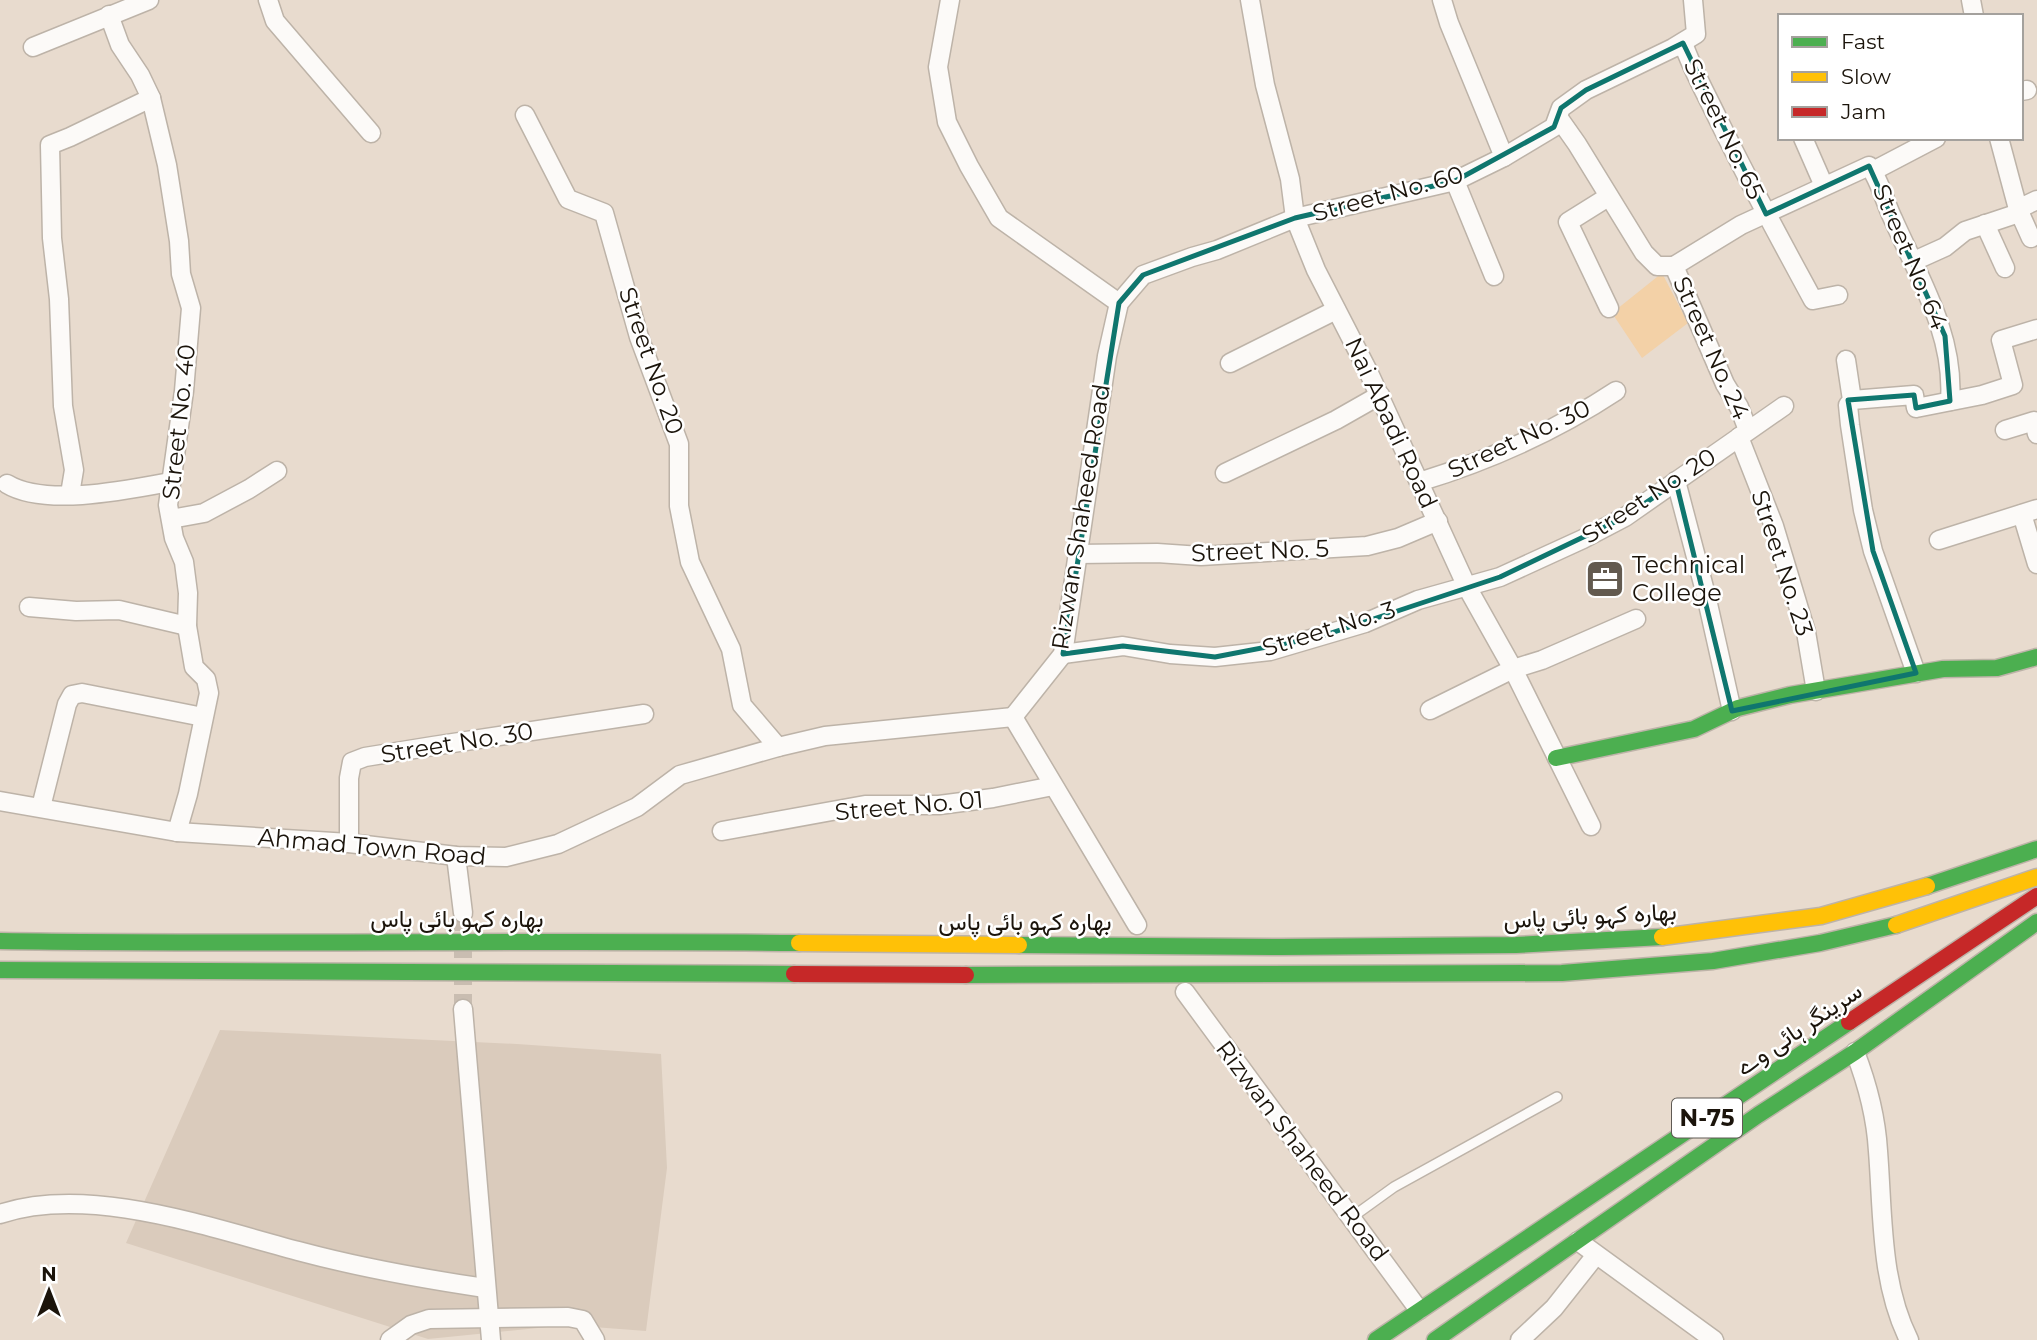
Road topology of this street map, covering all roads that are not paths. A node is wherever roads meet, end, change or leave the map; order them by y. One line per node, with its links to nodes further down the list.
1 (149, 0): 7 (street)
2 (268, 0): 13 (street)
3 (950, 0): 33 (street)
4 (1250, 0): 25 (street, Nai Abadi Road)
5 (1442, 0): 17 (street)
6 (1693, 0): 8 (street)
7 (108, 15): 9 (street); 10 (street, Street No. 40)
8 (1683, 43): 12 (street, Street No. 60); 24 (street, Street No. 65)
9 (33, 47)
10 (150, 98): 50 (street, Street No. 40); 53 (street)
11 (525, 116): 74 (street, Street No. 20)
12 (1558, 117): 17 (street, Street No. 60); 21 (street)
13 (372, 133)
14 (1804, 140): 20 (street)
15 (1932, 140): 18 (street)
16 (2000, 140): 23 (street)
17 (1504, 157): 19 (street, Street No. 60)
18 (1873, 171): 20 (street, Street No. 64); 28 (street, Street No. 64)
19 (1455, 181): 25 (street, Street No. 60); 31 (street)
20 (1824, 186): 24 (street, Street No. 64)
21 (1608, 197): 29 (street); 34 (street)
22 (2037, 200): 23 (street)
23 (2018, 209): 26 (street); 27 (street)
24 (1766, 214): 29 (street, Street No. 64); 32 (street, Street No. 65)
25 (1295, 218): 33 (street, Rizwan Shaheed Road); 35 (street, Nai Abadi Road)
26 (1985, 224): 28 (street); 30 (street)
27 (2031, 238)
28 (1914, 261): 42 (street, Street No. 64)
29 (1674, 266): 45 (street, Street No. 24)
30 (2005, 268)
31 (1494, 276)
32 (1838, 295)
33 (1119, 303): 58 (street, Rizwan Shaheed Road)
34 (1609, 307)
35 (1336, 310): 38 (street); 40 (street, Nai Abadi Road)
36 (2037, 329): 42 (street)
37 (1846, 360): 41 (street)
38 (1230, 363)
39 (1616, 391): 51 (street, Street No. 30)
40 (1380, 396): 48 (street); 51 (street, Nai Abadi Road)
41 (1852, 400): 42 (street); 67 (street)
42 (1950, 401)
43 (1784, 406): 45 (street, Street No. 20)
44 (2005, 430): 46 (street)
45 (1744, 433): 49 (street, Street No. 20); 68 (street, Street No. 23)
46 (2037, 434)
47 (277, 471): 55 (street)
48 (1225, 473)
49 (1676, 481): 60 (street, Street No. 20); 70 (street)
50 (170, 482): 53 (street); 55 (street, Street No. 40)
51 (1419, 482): 56 (street, Nai Abadi Road)
52 (6, 484): 53 (street)
53 (70, 494)
54 (2029, 512): 57 (street); 59 (street)
55 (172, 519): 63 (street, Street No. 40)
56 (1438, 521): 58 (street, Street No. 5); 60 (street, Nai Abadi Road)
57 (1939, 540)
58 (1077, 554): 64 (street, Rizwan Shaheed Road)
59 (2037, 564)
60 (1467, 587): 64 (street, Street No. 3); 66 (street, Nai Abadi Road)
61 (29, 607): 63 (street)
62 (1636, 619): 66 (street)
63 (187, 625): 72 (street, Street No. 40)
64 (1063, 654): 73 (street, Rizwan Shaheed Road)
65 (2037, 657): 67 (main road)
66 (1513, 669): 69 (street); 75 (street, Nai Abadi Road)
67 (1916, 673): 68 (main road)
68 (1816, 691): 70 (main road)
69 (1430, 710)
70 (1732, 711): 75 (main road)
71 (643, 714): 82 (street, Street No. 30)
72 (203, 717): 78 (street); 81 (street, Street No. 40)
73 (1013, 717): 74 (street, Ahmad Town Road); 76 (street)
74 (778, 747): 84 (street, Ahmad Town Road)
75 (1556, 758): 79 (street, Nai Abadi Road)
76 (1053, 786): 80 (street, Street No. 01); 89 (street)
77 (0, 802): 78 (street, Ahmad Town Road)
78 (41, 807): 81 (street, Ahmad Town Road)
79 (1591, 826)
80 (722, 831)
81 (177, 832): 82 (street, Ahmad Town Road)
82 (349, 843): 84 (street, Ahmad Town Road)
83 (2037, 849): 91 (main road, بھارہ کہو بائی پاس)
84 (456, 856): 88 (street)
85 (2037, 877): 92 (main road)
86 (2037, 896): 87 (main road, سرینگر ہائی وے / N-75)
87 (2018, 909): 90 (main road); 102 (main road, سرینگر ہائی وے / N-75)
88 (463, 913)
89 (1136, 925)
90 (2033, 925): 95 (main road, سرینگر ہائی وے / N-75)
91 (0, 941)
92 (0, 970)
93 (1185, 992): 98 (street, Rizwan Shaheed Road)
94 (463, 1009): 101 (street)
95 (1855, 1052): 99 (main road, سرینگر ہائی وے / N-75); 113 (street)
96 (1557, 1097): 98 (lane)
97 (0, 1214): 101 (street)
98 (1351, 1218): 103 (street, Rizwan Shaheed Road)
99 (1578, 1241): 100 (street); 104 (main road, سرینگر ہائی وے / N-75)
100 (1596, 1255): 111 (street); 112 (street)
101 (485, 1288): 105 (street)
102 (1451, 1289): 103 (main road, سرینگر ہائی وے / N-75); 104 (main road)
103 (1419, 1310): 109 (main road, سرینگر ہائی وے / N-75)
104 (1469, 1317): 110 (main road, سرینگر ہائی وے / N-75)
105 (488, 1319): 106 (street); 107 (street); 108 (street)
106 (390, 1340)
107 (491, 1340)
108 (595, 1340)
109 (1376, 1340)
110 (1435, 1340)
111 (1520, 1340)
112 (1714, 1340)
113 (1909, 1340)

